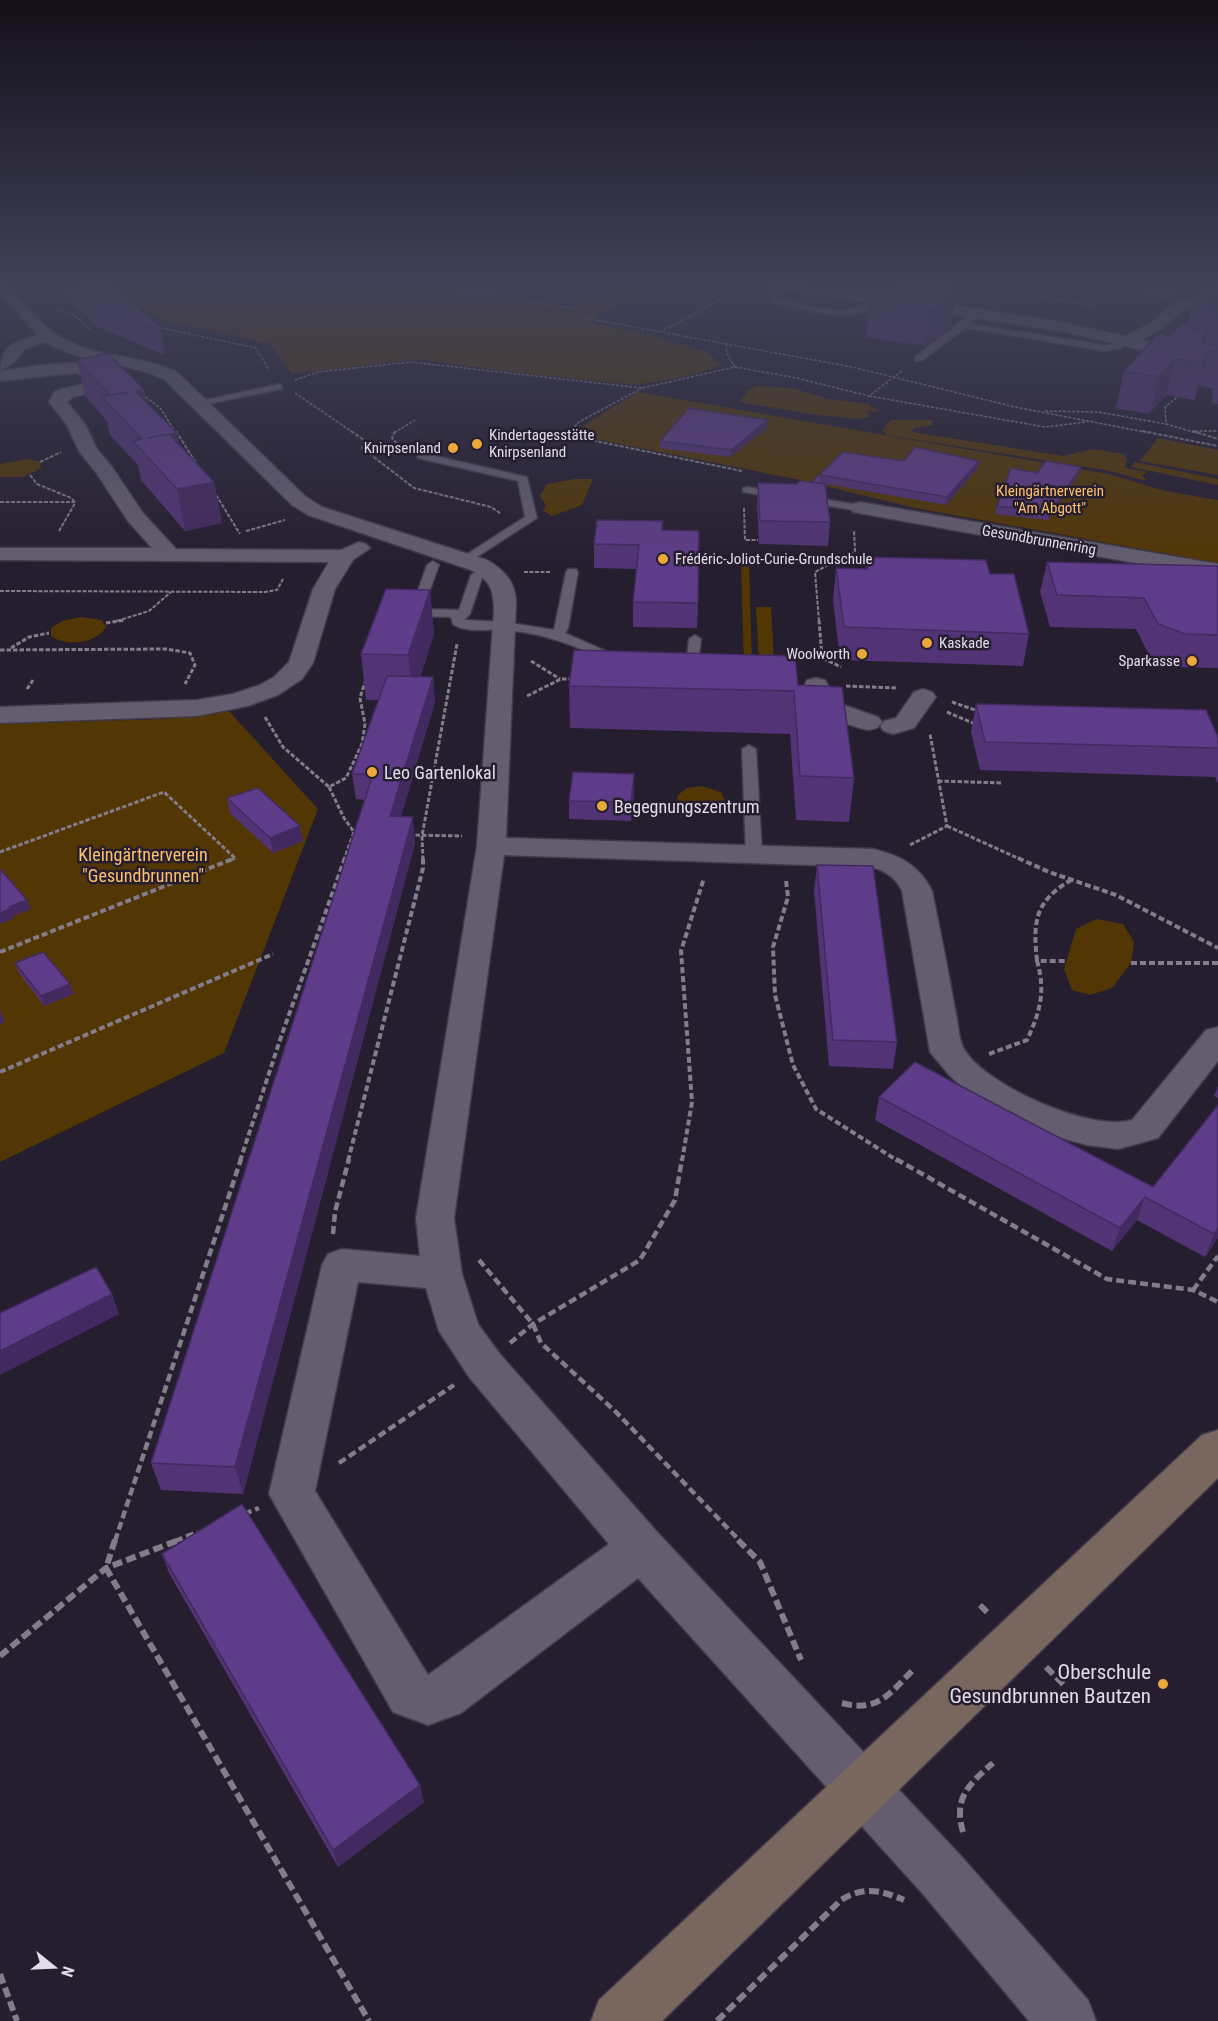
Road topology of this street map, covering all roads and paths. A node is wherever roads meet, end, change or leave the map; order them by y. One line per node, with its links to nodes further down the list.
1 (118, 377): 12 (street)
2 (172, 377): 16 (street)
3 (273, 377): 13 (path)
4 (302, 377): 11 (path)
5 (547, 377): 14 (path)
6 (695, 377): 14 (path)
7 (793, 377): 15 (path)
8 (894, 377): 15 (path)
9 (895, 377): 17 (path)
10 (1195, 377): 20 (path)
11 (297, 379)
12 (114, 382): 26 (path); 41 (street)
13 (279, 387): 16 (lane); 35 (path)
14 (642, 388): 27 (path)
15 (869, 396): 19 (path)
16 (197, 403): 34 (street)
17 (1038, 411): 19 (path); 20 (path)
18 (415, 420): 25 (path)
19 (1091, 422): 24 (path)
20 (1167, 423): 21 (path)
21 (1190, 431): 22 (path); 23 (path)
22 (1218, 431)
23 (1218, 439)
24 (1218, 446)
25 (422, 456): 35 (lane)
26 (198, 466)
27 (747, 472)
28 (30, 475): 32 (path)
29 (749, 491): 33 (lane); 39 (path)
30 (216, 495): 36 (path)
31 (0, 502): 32 (path)
32 (75, 502): 38 (path)
33 (860, 508): 47 (street, Gesundbrunnenring); 63 (path)
34 (315, 511): 36 (path); 37 (street)
35 (521, 526): 46 (lane)
36 (240, 533): 42 (path)
37 (384, 534): 44 (street); 46 (street)
38 (55, 538)
39 (758, 540)
40 (0, 554): 41 (street)
41 (169, 554): 42 (street)
42 (241, 555): 43 (street)
43 (289, 556): 44 (street); 50 (path)
44 (345, 556): 69 (street)
45 (433, 565): 51 (lane)
46 (478, 569): 48 (path); 51 (lane); 53 (street)
47 (1218, 571)
48 (572, 572): 55 (lane)
49 (0, 591): 50 (path)
50 (172, 592): 52 (path)
51 (458, 614): 53 (lane)
52 (106, 623)
53 (505, 626): 55 (lane); 85 (street)
54 (49, 633): 58 (path)
55 (557, 634): 60 (lane)
56 (457, 638): 84 (path)
57 (694, 639): 62 (lane)
58 (11, 649): 59 (path); 72 (path)
59 (0, 650)
60 (627, 660)
61 (531, 661): 66 (path)
62 (666, 662)
63 (841, 667)
64 (369, 676): 79 (path)
65 (584, 678): 66 (path)
66 (561, 679): 68 (path)
67 (816, 685): 71 (street)
68 (525, 697)
69 (252, 698): 72 (street); 79 (path)
70 (948, 700): 73 (path)
71 (932, 703): 75 (path); 77 (path)
72 (171, 709): 74 (street)
73 (984, 711)
74 (0, 715)
75 (984, 725)
76 (749, 749): 88 (lane)
77 (938, 781): 78 (path); 80 (path)
78 (1003, 783)
79 (329, 787): 81 (path)
80 (947, 826): 89 (path); 90 (path)
81 (354, 832): 82 (path); 114 (path)
82 (365, 833)
83 (399, 834): 84 (path)
84 (422, 836): 85 (path); 103 (path)
85 (491, 846): 87 (street); 101 (street)
86 (0, 852): 92 (path)
87 (710, 853): 88 (street); 107 (path)
88 (768, 854): 89 (street); 105 (path)
89 (880, 860): 99 (street)
90 (1071, 879): 91 (path); 94 (path)
91 (1218, 948)
92 (0, 952)
93 (273, 954): 100 (path)
94 (1037, 961): 95 (path); 99 (path)
95 (1065, 961)
96 (1131, 963): 97 (path)
97 (1218, 963)
98 (1218, 1038): 99 (street)
99 (957, 1065)
100 (0, 1072)
101 (435, 1218): 104 (street); 107 (path)
102 (1218, 1256): 105 (path)
103 (342, 1265): 104 (street); 110 (street)
104 (442, 1274): 108 (street)
105 (1193, 1290): 106 (path)
106 (1218, 1302)
107 (533, 1324): 108 (path); 117 (path)
108 (484, 1365): 110 (path); 113 (street)
109 (1218, 1449): 120 (street)
110 (292, 1494): 111 (path); 113 (street)
111 (237, 1516)
112 (204, 1529): 114 (path)
113 (641, 1548): 117 (street)
114 (106, 1569): 115 (path); 125 (path)
115 (0, 1656)
116 (913, 1670): 118 (path)
117 (780, 1699): 120 (street)
118 (833, 1699)
119 (993, 1763): 121 (path)
120 (863, 1789): 126 (street); 128 (street)
121 (966, 1836)
122 (911, 1902): 127 (path)
123 (0, 1974): 124 (path)
124 (17, 2021)
125 (369, 2021)
126 (620, 2021)
127 (717, 2021)
128 (1068, 2021)

